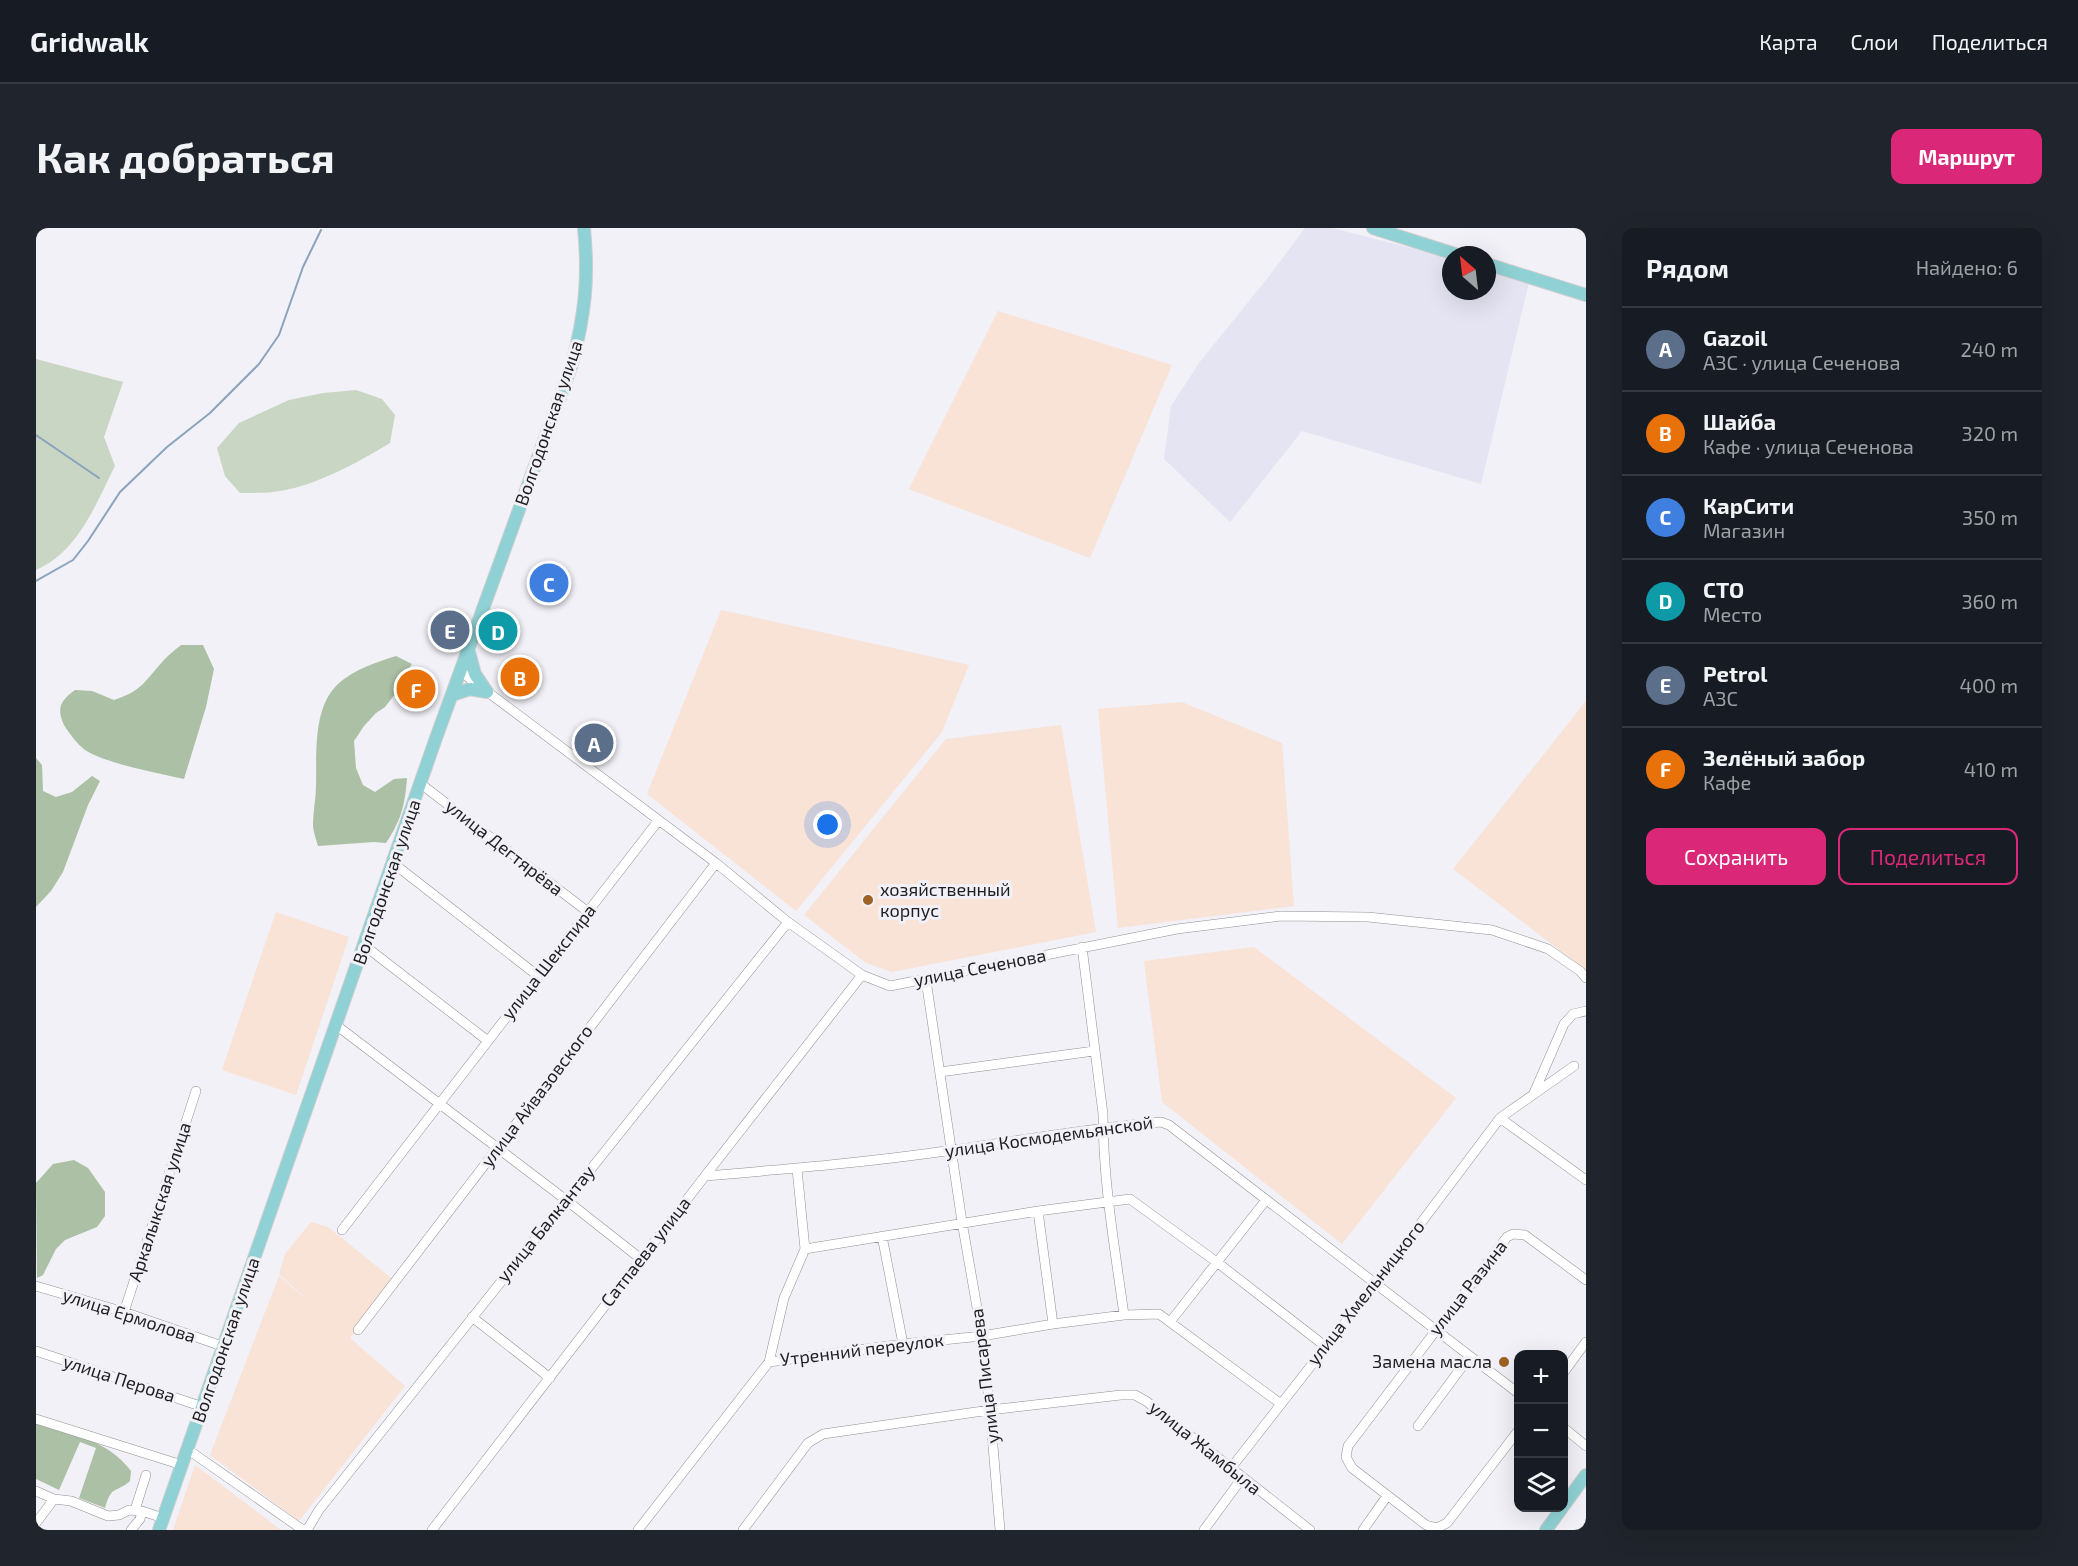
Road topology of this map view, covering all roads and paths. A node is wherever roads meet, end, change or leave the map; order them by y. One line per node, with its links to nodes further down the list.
1 (584, 228): 6 (main road, Волгодонская улица)
2 (1373, 228): 3 (main road)
3 (1442, 250)
4 (1496, 267): 5 (main road)
5 (1586, 295)
6 (469, 648): 7 (main road, Волгодонская улица); 8 (main road)
7 (460, 672): 8 (street, улица Сеченова); 9 (main road, Волгодонская улица)
8 (487, 692): 9 (main road); 11 (street, улица Сеченова)
9 (452, 696): 10 (main road, Волгодонская улица)
10 (421, 784): 12 (main road, Волгодонская улица); 14 (street, улица Дегтярёва)
11 (658, 820): 13 (street, улица Сеченова); 14 (street, улица Шекспира)
12 (393, 863): 16 (main road, Волгодонская улица); 19 (street)
13 (716, 863): 15 (street, улица Сеченова); 33 (street, улица Айвазовского)
14 (588, 912): 19 (street, улица Шекспира)
15 (788, 922): 18 (street, улица Сеченова); 38 (street, улица Балкантау)
16 (365, 946): 23 (main road, Волгодонская улица); 24 (street)
17 (1082, 947): 20 (street, улица Сеченова); 21 (street, улица Сеченова); 25 (street)
18 (862, 975): 21 (street, улица Сеченова); 36 (street, Сатпаева улица)
19 (538, 976): 24 (street, улица Шекспира)
20 (1586, 978)
21 (926, 980): 27 (street, улица Писарева)
22 (1586, 1011): 29 (street)
23 (336, 1025): 30 (street); 61 (main road, Волгодонская улица)
24 (488, 1041): 30 (street, улица Шекспира)
25 (1094, 1051): 27 (street); 32 (street)
26 (1574, 1066): 29 (street, улица Хмельницкого)
27 (940, 1072): 34 (street, улица Писарева)
28 (196, 1091): 51 (street, Аркалыкская улица)
29 (1533, 1095): 31 (street, улица Хмельницкого)
30 (440, 1103): 33 (street); 43 (street, улица Шекспира)
31 (1500, 1118): 37 (street); 49 (street, улица Хмельницкого)
32 (1103, 1127): 34 (street, улица Космодемьянской); 39 (street, улица Космодемьянской); 40 (street)
33 (498, 1148): 38 (street); 56 (street, улица Айвазовского)
34 (951, 1150): 35 (street, улица Космодемьянской); 42 (street, улица Писарева)
35 (797, 1168): 36 (street, улица Космодемьянской); 45 (street)
36 (705, 1176): 46 (street, Сатпаева улица)
37 (1586, 1180)
38 (566, 1200): 46 (street); 53 (street, улица Балкантау)
39 (1266, 1200): 47 (street); 49 (street, улица Космодемьянской)
40 (1108, 1201): 41 (street); 47 (street); 52 (street)
41 (1038, 1210): 42 (street); 55 (street)
42 (962, 1222): 44 (street); 58 (street, улица Писарева)
43 (342, 1230)
44 (882, 1236): 45 (street); 60 (street)
45 (805, 1250): 65 (street)
46 (641, 1259): 67 (street, Сатпаева улица)
47 (1218, 1263): 54 (street); 62 (street)
48 (1586, 1280): 57 (street, улица Разина)
49 (1375, 1284): 57 (street, улица Космодемьянской); 62 (street, улица Хмельницкого)
50 (36, 1286): 51 (street, улица Ермолова)
51 (124, 1312): 61 (street, улица Ермолова)
52 (1124, 1315): 54 (street, Утренний переулок); 55 (street, Утренний переулок)
53 (472, 1317): 67 (street); 93 (street, улица Балкантау)
54 (1170, 1322): 69 (street, Утренний переулок)
55 (1053, 1324): 58 (street, Утренний переулок)
56 (358, 1330)
57 (1435, 1330): 64 (street, улица Космодемьянской); 84 (street, улица Разина)
58 (982, 1336): 60 (street, Утренний переулок); 71 (street, улица Писарева)
59 (1586, 1342): 66 (street)
60 (903, 1344): 65 (street, Утренний переулок)
61 (222, 1346): 70 (main road, Волгодонская улица)
62 (1325, 1346): 69 (street, улица Хмельницкого)
63 (36, 1351): 70 (street, улица Перова)
64 (1470, 1356): 68 (street, улица Космодемьянской); 73 (street)
65 (769, 1362): 95 (street, Утренний переулок)
66 (1568, 1365)
67 (550, 1378): 94 (street, Сатпаева улица)
68 (1514, 1390)
69 (1281, 1404): 79 (street, улица Хмельницкого)
70 (203, 1407): 77 (main road, Волгодонская улица)
71 (990, 1410): 79 (street, улица Жамбыла); 96 (street, улица Жамбыла); 97 (street, улица Писарева)
72 (36, 1419): 78 (street)
73 (1418, 1426)
74 (1568, 1432): 76 (street)
75 (1514, 1436): 84 (street, улица Разина)
76 (1586, 1446)
77 (187, 1449): 78 (main road, Волгодонская улица); 92 (street)
78 (182, 1465): 90 (main road, Волгодонская улица)
79 (1231, 1468): 82 (street, улица Жамбыла)
80 (146, 1475): 87 (street)
81 (1586, 1475): 86 (main road)
82 (1242, 1478): 98 (street); 99 (street, улица Жамбыла)
83 (36, 1491): 85 (street)
84 (1387, 1496): 100 (street)
85 (54, 1499): 87 (street); 89 (street)
86 (1568, 1499)
87 (138, 1511): 90 (street); 91 (street)
88 (1559, 1512): 101 (main road)
89 (36, 1523)
90 (161, 1524)
91 (131, 1530)
92 (303, 1530)
93 (307, 1530)
94 (432, 1530)
95 (638, 1530)
96 (743, 1530)
97 (1000, 1530)
98 (1204, 1530)
99 (1310, 1530)
100 (1363, 1530)
101 (1546, 1530)

